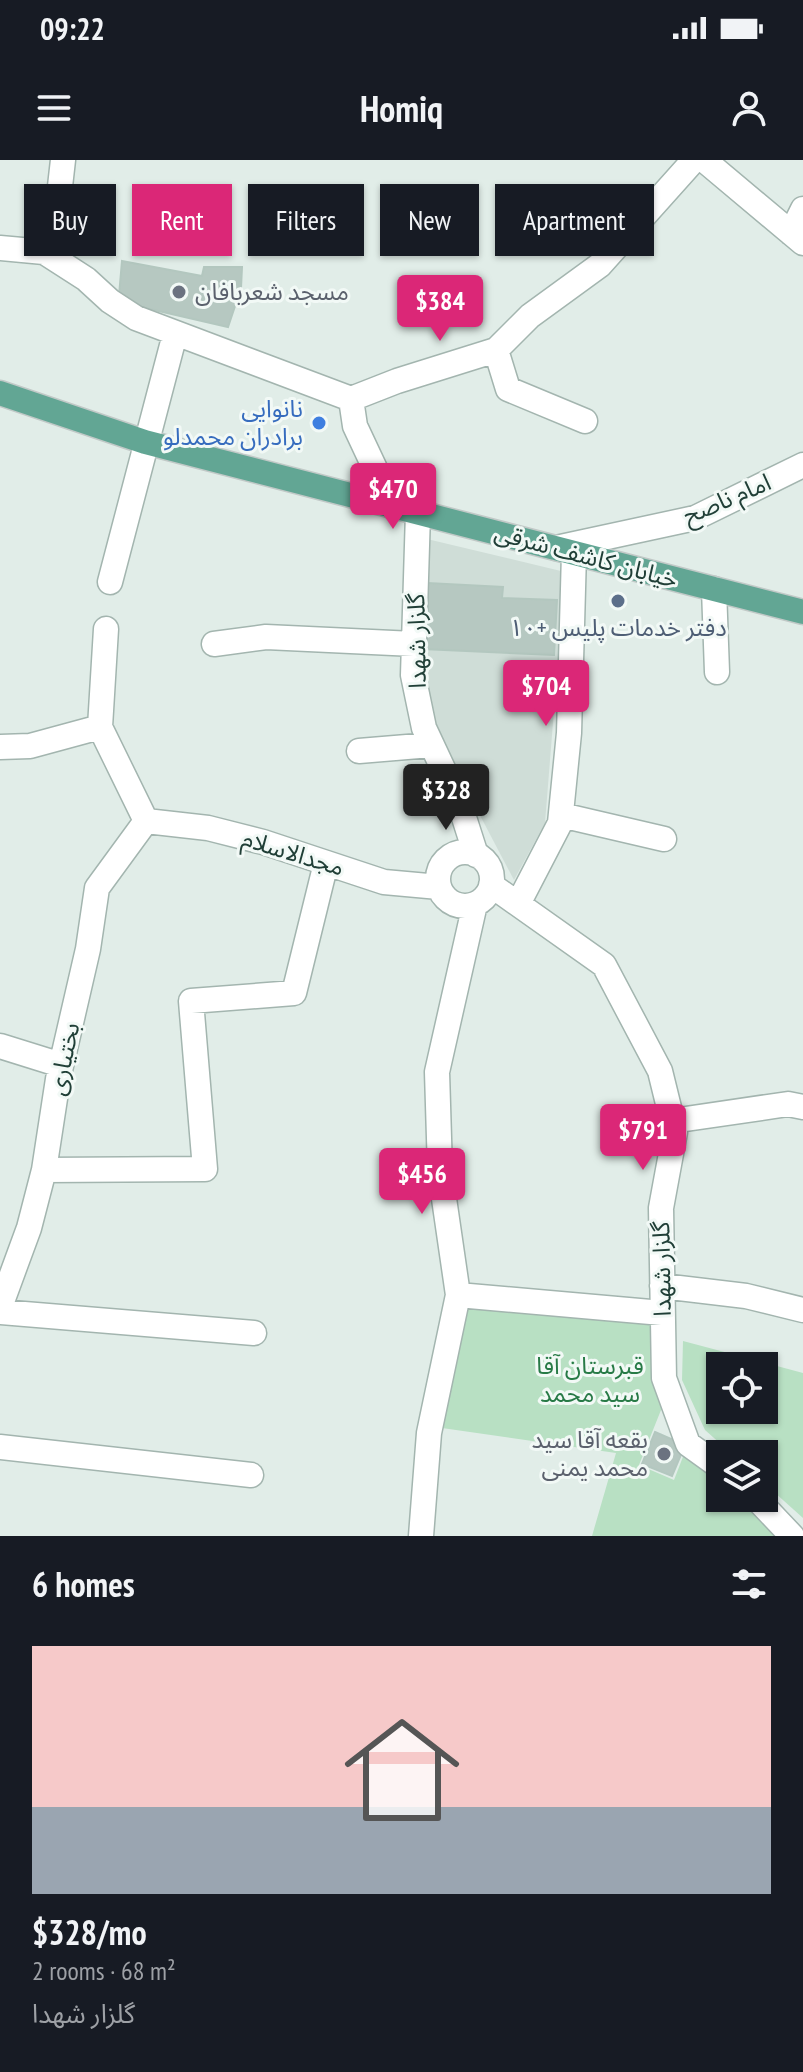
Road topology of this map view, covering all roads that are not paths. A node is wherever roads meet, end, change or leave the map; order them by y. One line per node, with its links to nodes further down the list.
1 (63, 160): 4 (street)
2 (694, 160): 11 (street)
3 (704, 160): 6 (street)
4 (60, 184)
5 (803, 209): 6 (street)
6 (797, 238)
7 (0, 248): 8 (street)
8 (24, 250)
9 (50, 256): 10 (street)
10 (175, 334): 13 (street); 15 (street)
11 (496, 350): 13 (street); 14 (street)
12 (0, 393): 15 (main road, خیابان کاشف شرقی)
13 (351, 399): 17 (street)
14 (585, 421)
15 (145, 442): 17 (main road, خیابان کاشف شرقی); 20 (street)
16 (803, 465): 19 (street, امام ناصح)
17 (393, 507): 18 (main road, خیابان کاشف شرقی)
18 (418, 513): 19 (main road, خیابان کاشف شرقی); 25 (street, گلزار شهدا)
19 (565, 551): 21 (main road, خیابان کاشف شرقی); 31 (street)
20 (110, 582)
21 (714, 589): 22 (main road, خیابان کاشف شرقی); 26 (street)
22 (803, 612)
23 (106, 629): 27 (street)
24 (214, 644): 25 (street)
25 (414, 644): 28 (street, گلزار شهدا)
26 (717, 672)
27 (100, 727): 29 (street); 32 (street)
28 (431, 745): 30 (street); 34 (street, گلزار شهدا)
29 (0, 747)
30 (359, 751)
31 (561, 815): 33 (street); 39 (street)
32 (146, 821): 35 (street, مجدالاسلام); 41 (street, بختیاری)
33 (664, 839)
34 (476, 855): 36 (street); 37 (street)
35 (326, 863): 37 (street, مجدالاسلام); 44 (street)
36 (491, 885): 38 (street); 39 (street, گلزار شهدا)
37 (439, 887): 38 (street)
38 (475, 904): 46 (street)
39 (518, 904): 43 (street, گلزار شهدا)
40 (0, 1046): 41 (street)
41 (61, 1065): 44 (street, بختیاری)
42 (803, 1107): 43 (street)
43 (672, 1121): 45 (street, گلزار شهدا)
44 (44, 1170): 47 (street, بختیاری)
45 (662, 1286): 48 (street); 49 (street, گلزار شهدا)
46 (458, 1295): 49 (street); 55 (street)
47 (0, 1310): 50 (street)
48 (803, 1310)
49 (662, 1313): 52 (street, گلزار شهدا)
50 (254, 1333)
51 (0, 1447): 53 (street)
52 (706, 1457)
53 (251, 1475)
54 (769, 1512): 56 (street)
55 (421, 1536)
56 (792, 1536)

